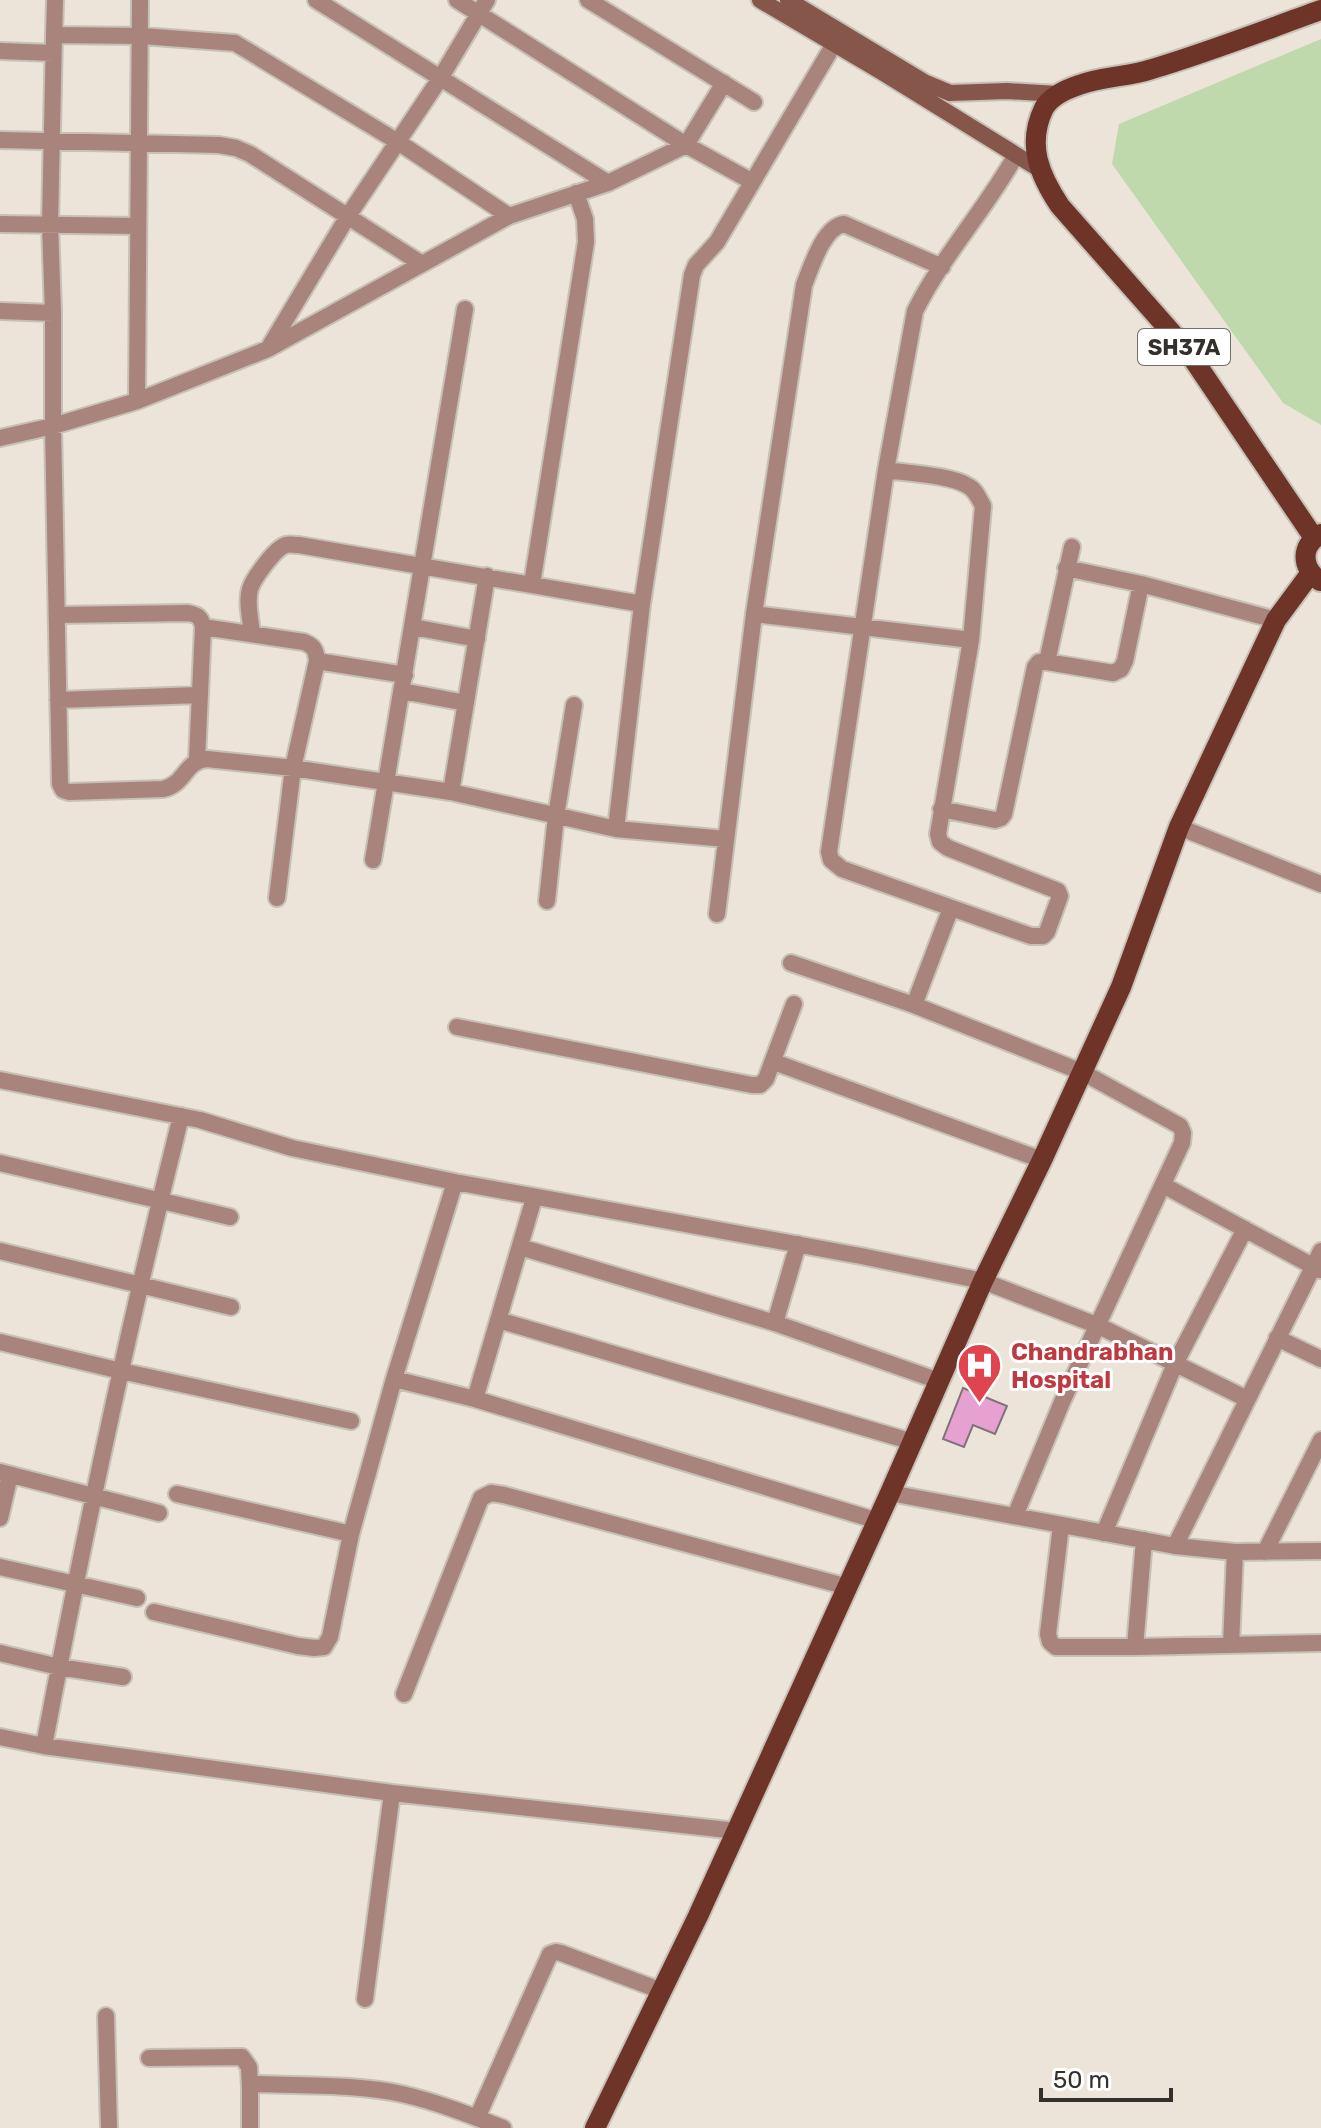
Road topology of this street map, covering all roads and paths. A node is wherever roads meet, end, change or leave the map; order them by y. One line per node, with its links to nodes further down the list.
1 (55, 0): 10 (street)
2 (140, 0): 11 (street)
3 (316, 0): 15 (street)
4 (457, 0): 8 (street)
5 (588, 0): 16 (street)
6 (760, 0): 12 (main road)
7 (788, 0): 12 (main road)
8 (483, 7): 15 (street); 23 (street)
9 (1321, 10): 17 (main road)
10 (54, 35): 11 (street); 14 (street)
11 (142, 36): 21 (street); 22 (street)
12 (837, 38): 17 (main road); 24 (main road); 26 (street)
13 (0, 51): 14 (street)
14 (53, 53): 20 (street)
15 (441, 77): 21 (street); 27 (street)
16 (724, 83): 18 (street); 23 (street)
17 (1058, 94): 25 (main road, SH37A)
18 (754, 102)
19 (0, 140): 20 (street)
20 (52, 140): 22 (street); 32 (street)
21 (398, 142): 29 (street); 30 (street)
22 (139, 143): 29 (street); 33 (street)
23 (686, 145): 26 (street); 27 (street)
24 (1016, 155): 25 (main road); 35 (street)
25 (1039, 169): 44 (main road, SH37A)
26 (751, 181): 52 (street)
27 (608, 183): 28 (street)
28 (576, 193): 30 (street); 50 (street)
29 (348, 216): 34 (street); 39 (street)
30 (509, 216): 34 (street)
31 (0, 224): 32 (street)
32 (50, 224): 33 (street); 38 (street)
33 (137, 226): 40 (street)
34 (422, 264): 39 (street)
35 (942, 267): 43 (street); 53 (street)
36 (465, 309): 46 (street)
37 (0, 311): 38 (street)
38 (53, 313): 41 (street)
39 (268, 349): 40 (street)
40 (137, 401): 41 (street)
41 (53, 426): 42 (street); 54 (street)
42 (0, 438)
43 (886, 470): 58 (street); 61 (street)
44 (1318, 536): 49 (main road, SH37A)
45 (1072, 547): 47 (street)
46 (423, 566): 48 (street); 57 (street); 59 (street)
47 (1066, 568): 51 (street); 63 (street)
48 (487, 576): 50 (street); 60 (street)
49 (1316, 577): 55 (main road, SH37A)
50 (532, 584): 52 (street)
51 (1141, 584): 55 (street); 63 (street)
52 (642, 604): 76 (street)
53 (754, 614): 58 (street); 77 (street)
54 (57, 615): 56 (street); 66 (street)
55 (1276, 620): 75 (main road, SH37A)
56 (203, 627): 59 (street); 65 (street)
57 (413, 627): 60 (street); 64 (street)
58 (863, 627): 61 (street); 82 (street)
59 (252, 634): 62 (street)
60 (477, 639): 67 (street)
61 (971, 640): 73 (street)
62 (317, 661): 64 (street); 70 (street)
63 (1047, 662): 73 (street)
64 (403, 683): 67 (street); 71 (street)
65 (199, 695): 66 (street); 69 (street)
66 (58, 700): 69 (street)
67 (466, 703): 72 (street)
68 (574, 705): 74 (street)
69 (197, 759): 70 (street)
70 (293, 768): 71 (street); 80 (street)
71 (387, 783): 72 (street); 78 (street)
72 (451, 792): 74 (street)
73 (941, 809): 82 (street)
74 (556, 816): 76 (street); 81 (street)
75 (1179, 827): 79 (street); 89 (main road, SH37A)
76 (616, 829): 77 (street)
77 (726, 839): 83 (street)
78 (373, 860)
79 (1321, 884)
80 (277, 898)
81 (547, 901)
82 (951, 908): 86 (street)
83 (717, 914)
84 (791, 963): 86 (street)
85 (794, 1004): 88 (street)
86 (914, 1005): 89 (street)
87 (457, 1027): 88 (street)
88 (774, 1062): 92 (street)
89 (1082, 1072): 92 (main road, SH37A); 95 (street)
90 (0, 1080): 91 (street)
91 (181, 1116): 94 (street); 97 (street)
92 (1042, 1160): 104 (main road, SH37A)
93 (0, 1163): 97 (street)
94 (455, 1182): 96 (street); 115 (street)
95 (1163, 1185): 99 (street); 109 (street)
96 (534, 1198): 100 (street); 101 (street)
97 (160, 1200): 98 (street); 105 (street)
98 (230, 1217)
99 (1245, 1229): 103 (street); 113 (street)
100 (798, 1244): 104 (street); 108 (street)
101 (520, 1247): 107 (street); 108 (street)
102 (0, 1251): 105 (street)
103 (1318, 1263): 110 (street)
104 (983, 1281): 109 (street); 116 (main road, SH37A)
105 (140, 1285): 106 (street); 114 (street)
106 (231, 1307)
107 (498, 1320): 117 (street); 121 (street)
108 (775, 1323): 116 (street)
109 (1099, 1326): 113 (street); 127 (street)
110 (1277, 1338): 112 (street); 118 (street)
111 (0, 1342): 114 (street)
112 (1321, 1359)
113 (1175, 1364): 118 (street); 131 (street)
114 (121, 1371): 119 (street); 125 (street)
115 (394, 1379): 117 (street); 132 (street)
116 (939, 1381): 121 (main road, SH37A)
117 (475, 1399): 129 (street)
118 (1247, 1399): 134 (street)
119 (351, 1421)
120 (1321, 1440): 137 (street)
121 (913, 1442): 123 (main road, SH37A)
122 (5, 1474): 125 (street); 128 (street)
123 (890, 1493): 127 (street); 129 (main road, SH37A)
124 (177, 1494): 132 (street)
125 (94, 1497): 126 (street); 139 (street)
126 (159, 1513)
127 (1015, 1516): 130 (street)
128 (0, 1518)
129 (878, 1521): 140 (main road, SH37A)
130 (1061, 1525): 131 (street); 145 (street)
131 (1104, 1533): 133 (street)
132 (351, 1534): 142 (street)
133 (1144, 1540): 134 (street); 145 (street)
134 (1175, 1546): 136 (street)
135 (1321, 1551): 137 (street)
136 (1235, 1552): 137 (street); 144 (street)
137 (1265, 1552)
138 (0, 1567): 139 (street)
139 (74, 1585): 141 (street); 147 (street)
140 (848, 1587): 149 (street); 153 (main road, SH37A)
141 (137, 1598)
142 (154, 1612)
143 (1321, 1643): 144 (street)
144 (1231, 1645): 145 (street)
145 (1135, 1647)
146 (0, 1653): 147 (street)
147 (59, 1667): 148 (street); 151 (street)
148 (123, 1677)
149 (404, 1694)
150 (0, 1737): 151 (street)
151 (44, 1746): 152 (street)
152 (392, 1793): 153 (street); 155 (street)
153 (737, 1831): 154 (main road, SH37A)
154 (662, 1991): 159 (street); 163 (main road, SH37A)
155 (365, 1999)
156 (106, 2016): 160 (street)
157 (149, 2058): 158 (street)
158 (250, 2087): 159 (street); 161 (street)
159 (477, 2118): 162 (street)
160 (109, 2128)
161 (250, 2128)
162 (503, 2128)
163 (595, 2128)

